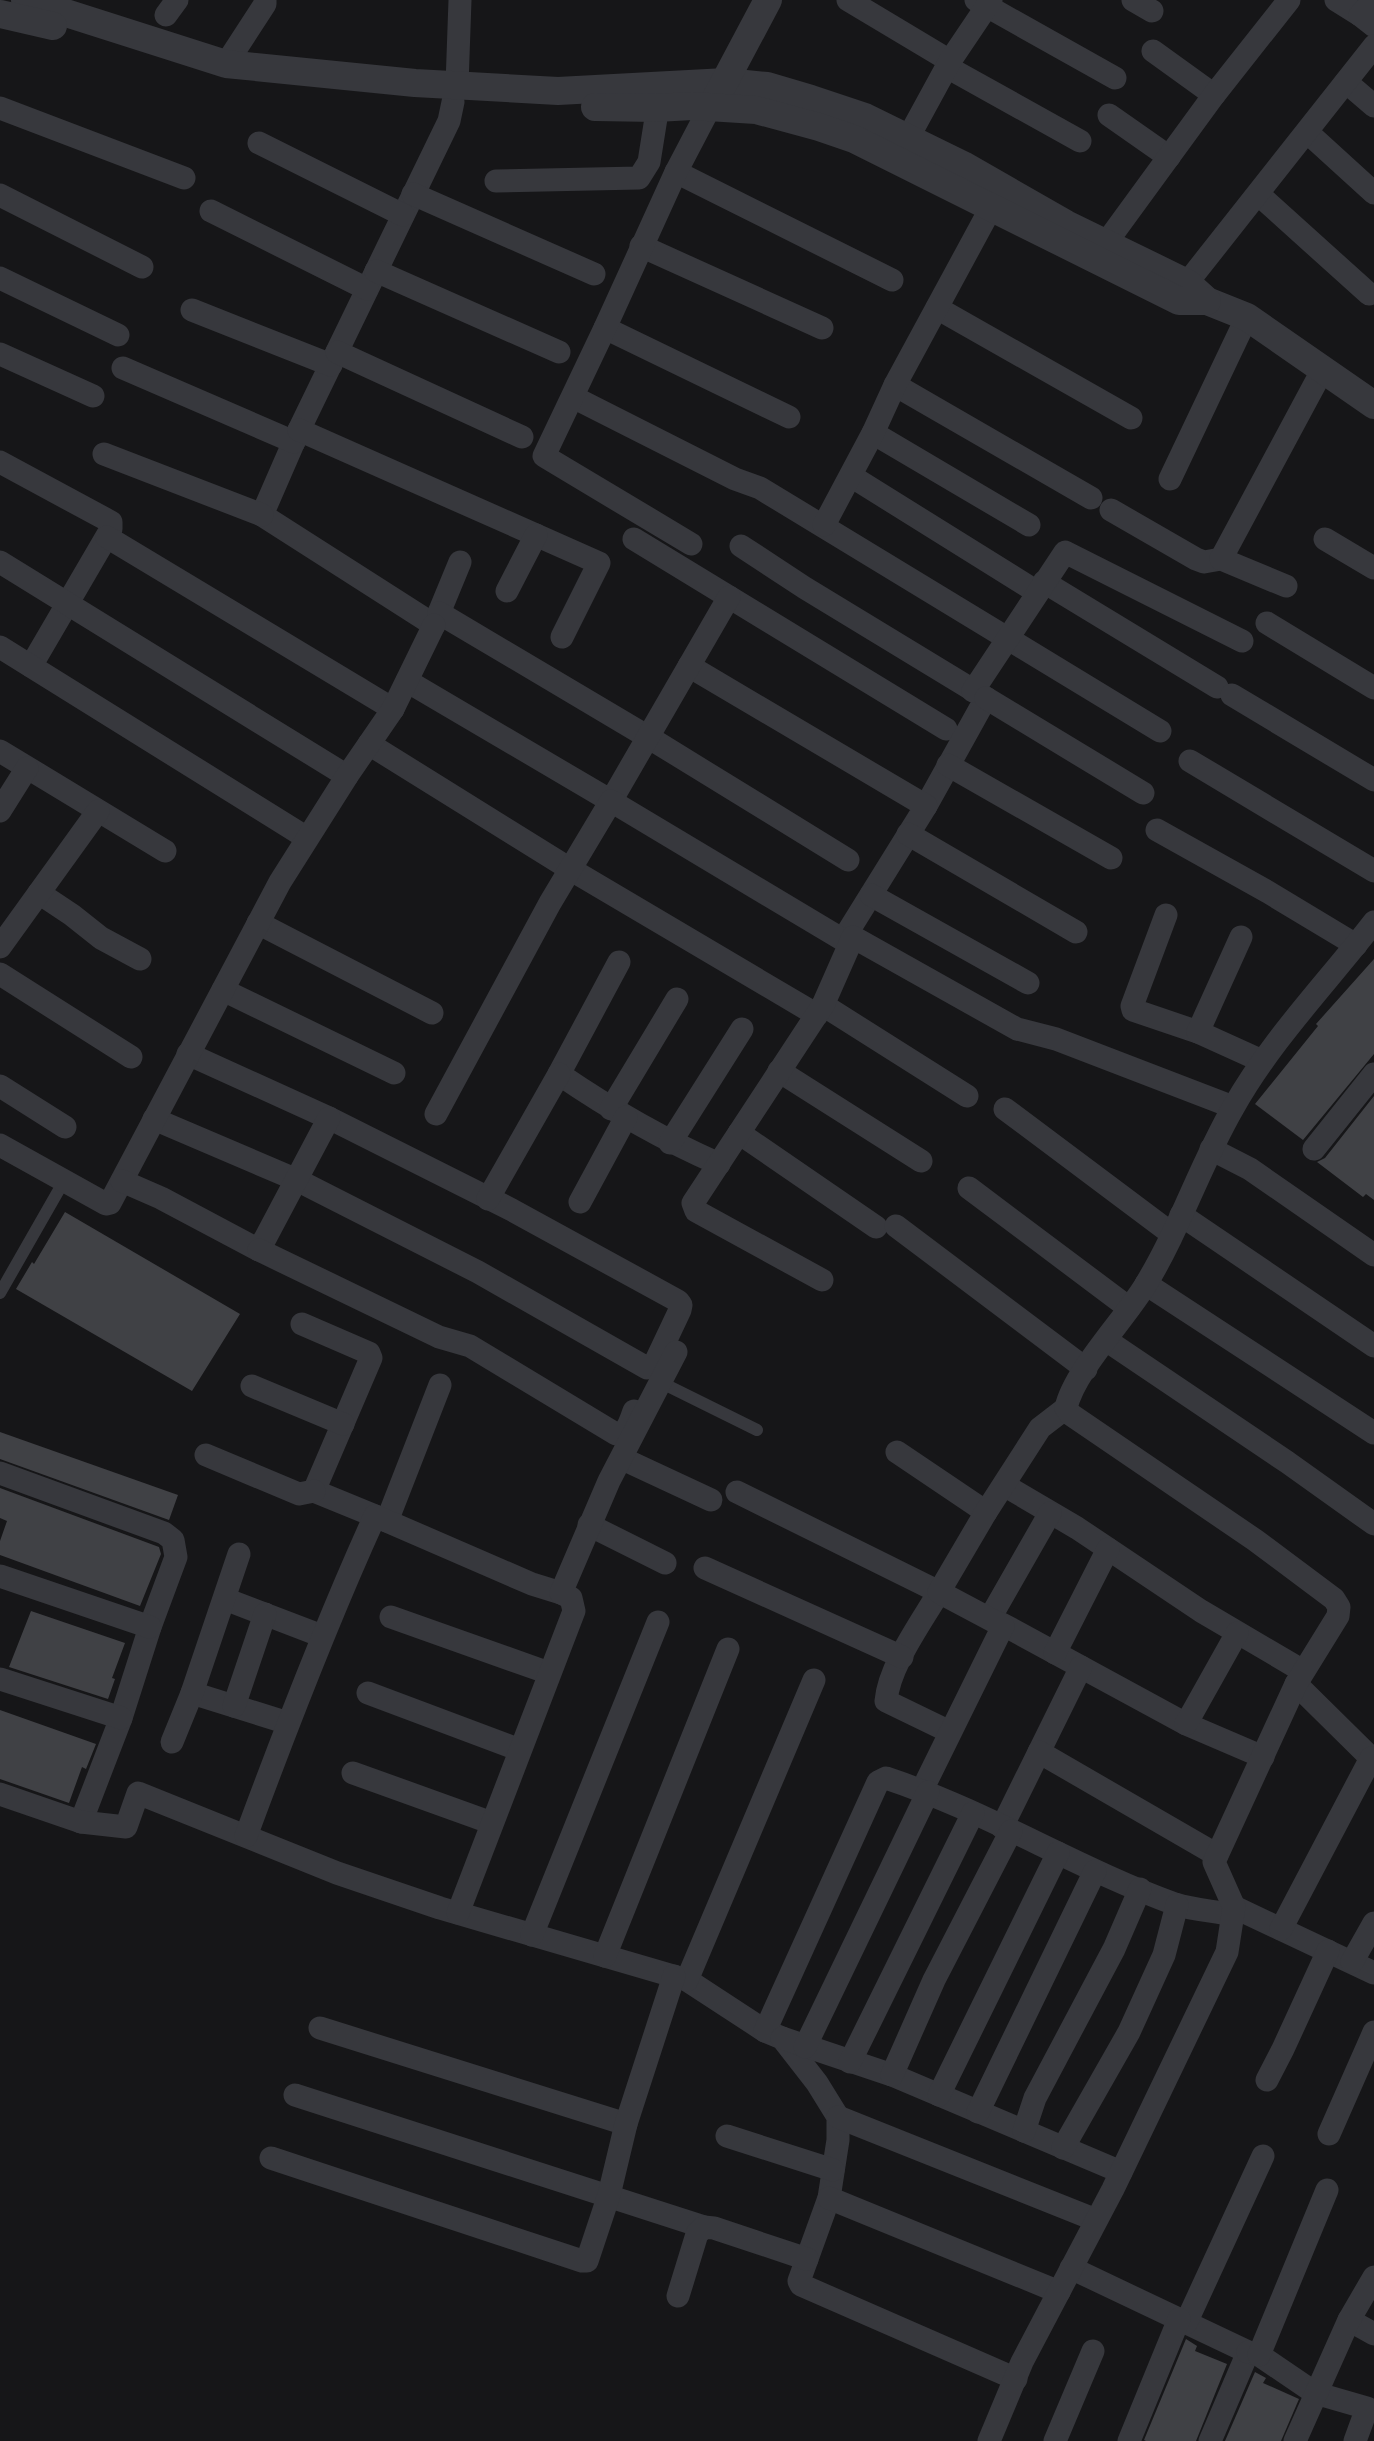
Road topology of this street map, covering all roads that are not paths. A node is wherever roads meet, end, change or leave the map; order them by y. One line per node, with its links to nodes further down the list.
1 (25, 0): 13 (street)
2 (265, 0): 13 (street)
3 (460, 0): 18 (street)
4 (768, 0): 16 (street)
5 (848, 0): 14 (street)
6 (1289, 0): 19 (street)
7 (1336, 0): 10 (street)
8 (985, 2): 14 (street); 15 (street)
9 (0, 14): 18 (street)
10 (1369, 14)
11 (1374, 46): 17 (street)
12 (1153, 51): 19 (street)
13 (226, 64): 18 (street)
14 (948, 64): 26 (street); 27 (street)
15 (1115, 78)
16 (726, 82): 20 (street); 22 (street); 26 (street)
17 (1346, 82): 21 (street); 25 (street)
18 (455, 94): 20 (street); 34 (street)
19 (1214, 95): 29 (street)
20 (659, 98): 22 (street); 32 (street)
21 (1374, 106)
22 (710, 107): 30 (street); 37 (street)
23 (0, 108): 31 (street)
24 (1109, 115): 29 (street)
25 (1307, 132): 33 (street); 35 (street)
26 (908, 138): 37 (street)
27 (1080, 141)
28 (259, 143): 39 (street)
29 (1169, 156): 40 (street)
30 (676, 172): 41 (street); 46 (street)
31 (184, 178)
32 (496, 181)
33 (1374, 193)
34 (413, 194): 39 (street); 43 (street)
35 (1258, 194): 47 (street); 48 (street)
36 (0, 195): 42 (street)
37 (997, 198): 40 (street); 47 (street); 49 (street)
38 (211, 211): 45 (street)
39 (403, 215): 45 (street)
40 (1106, 243): 47 (street)
41 (642, 246): 52 (street); 53 (street)
42 (142, 267)
43 (594, 274)
44 (0, 278): 54 (street)
45 (372, 280): 55 (street); 57 (street)
46 (892, 280)
47 (1197, 292): 51 (street)
48 (1369, 294)
49 (937, 308): 60 (street); 65 (street)
50 (192, 310): 57 (street)
51 (1247, 317): 59 (street); 72 (street)
52 (605, 328): 62 (street); 64 (street)
53 (822, 328)
54 (118, 335)
55 (559, 352)
56 (0, 354): 61 (street)
57 (334, 358): 67 (street); 68 (street)
58 (123, 368): 67 (street)
59 (1323, 369): 63 (street); 84 (street)
60 (895, 385): 66 (street); 73 (street)
61 (93, 396)
62 (573, 397): 76 (street); 82 (street)
63 (1374, 405)
64 (789, 417)
65 (1131, 418)
66 (873, 433): 71 (street); 77 (street)
67 (296, 436): 75 (street); 78 (street)
68 (522, 437)
69 (104, 454): 75 (street)
70 (0, 461): 79 (street)
71 (851, 476): 76 (street); 89 (street)
72 (1170, 479)
73 (1091, 498)
74 (1111, 510): 84 (street)
75 (262, 514): 93 (street)
76 (824, 525): 96 (street)
77 (1029, 526)
78 (536, 535): 90 (street); 95 (street)
79 (107, 537): 92 (street); 104 (street)
80 (1325, 538): 87 (street)
81 (634, 539): 91 (street)
82 (691, 544)
83 (741, 546): 103 (street)
84 (1221, 559): 88 (street)
85 (0, 562): 92 (street)
86 (460, 562): 93 (street)
87 (1374, 568)
88 (1286, 586)
89 (1040, 587): 96 (street); 97 (street); 114 (street)
90 (507, 592)
91 (729, 597): 100 (street); 105 (street)
92 (67, 604): 99 (street); 113 (street)
93 (437, 619): 101 (street); 107 (street)
94 (1267, 624): 102 (street)
95 (562, 637)
96 (1006, 639): 103 (street); 106 (street)
97 (1242, 640)
98 (0, 647): 99 (street)
99 (31, 666): 122 (street)
100 (689, 666): 107 (street); 117 (street)
101 (407, 681): 104 (street); 116 (street)
102 (1374, 688)
103 (979, 694): 111 (street); 115 (street)
104 (393, 709): 108 (street)
105 (946, 729)
106 (1160, 732)
107 (648, 737): 116 (street); 125 (street)
108 (369, 744): 113 (street); 126 (street)
109 (0, 751): 112 (street)
110 (1191, 761): 127 (street)
111 (948, 765): 117 (street); 124 (street)
112 (27, 768): 118 (street); 119 (street)
113 (347, 776): 122 (street)
114 (1374, 780)
115 (1143, 793)
116 (611, 801): 126 (street); 135 (street)
117 (926, 806): 121 (street)
118 (0, 811)
119 (98, 811): 123 (street); 128 (street)
120 (1157, 830): 136 (street)
121 (908, 834): 129 (street); 133 (street)
122 (307, 838): 132 (street)
123 (165, 851)
124 (1111, 858)
125 (848, 860)
126 (570, 869): 144 (street); 160 (street)
127 (1374, 871)
128 (39, 893): 137 (street); 138 (street)
129 (871, 895): 135 (street); 141 (street)
130 (1166, 915): 147 (street)
131 (1374, 922): 136 (street)
132 (258, 923): 142 (street); 145 (street)
133 (1076, 932)
134 (1241, 937): 147 (street)
135 (852, 940): 144 (street); 157 (street)
136 (1356, 946): 150 (street)
137 (0, 947)
138 (140, 959)
139 (619, 962): 153 (street)
140 (0, 974): 149 (street)
141 (1028, 983)
142 (223, 990): 148 (street); 152 (street)
143 (677, 999): 159 (street)
144 (820, 1010): 151 (street); 156 (street)
145 (432, 1013)
146 (742, 1028): 165 (street)
147 (1198, 1032): 150 (street)
148 (188, 1054): 161 (street); 162 (street)
149 (131, 1057)
150 (1262, 1061): 157 (street)
151 (779, 1071): 164 (street); 169 (street)
152 (394, 1073)
153 (559, 1074): 159 (street); 175 (street)
154 (1374, 1074): 168 (street)
155 (0, 1086): 163 (street)
156 (967, 1096)
157 (1233, 1107): 167 (street)
158 (1005, 1109): 177 (street)
159 (618, 1113): 165 (street); 176 (street)
160 (436, 1114)
161 (329, 1118): 171 (street); 175 (street)
162 (154, 1119): 171 (street); 173 (street)
163 (65, 1127)
164 (739, 1133): 170 (street); 188 (street)
165 (670, 1143): 170 (street)
166 (0, 1145): 172 (street)
167 (1212, 1149): 177 (street); 179 (street)
168 (1314, 1149)
169 (921, 1161)
170 (719, 1164): 180 (street)
171 (297, 1180): 178 (street); 189 (street)
172 (64, 1181): 173 (street); 182 (lane)
173 (122, 1181): 178 (street)
174 (970, 1188): 183 (street)
175 (488, 1199): 189 (street)
176 (580, 1202)
177 (1176, 1225): 181 (street); 187 (street)
178 (259, 1250): 189 (street)
179 (1374, 1255)
180 (822, 1280)
181 (1146, 1284): 183 (street); 195 (street)
182 (0, 1293)
183 (1129, 1308): 186 (street)
184 (302, 1324): 193 (street)
185 (688, 1326): 189 (street)
186 (1106, 1340): 188 (street); 207 (street)
187 (1374, 1346)
188 (1086, 1369): 192 (street)
189 (656, 1375): 194 (lane); 198 (street)
190 (440, 1385): 206 (street)
191 (252, 1386): 193 (street)
192 (1066, 1408): 200 (street); 229 (street)
193 (343, 1424): 201 (street)
194 (757, 1430)
195 (1374, 1433)
196 (897, 1452): 204 (street)
197 (206, 1455): 201 (street)
198 (623, 1459): 203 (street); 208 (street)
199 (0, 1473): 221 (street)
200 (1004, 1485): 204 (street); 205 (street)
201 (314, 1491): 206 (street)
202 (737, 1492): 214 (street)
203 (711, 1500)
204 (986, 1512): 214 (street)
205 (1050, 1513): 209 (street); 219 (street)
206 (381, 1518): 215 (street); 223 (street)
207 (1374, 1524)
208 (589, 1525): 211 (street); 215 (street)
209 (1108, 1549): 222 (street); 225 (street)
210 (239, 1554): 216 (street)
211 (665, 1563)
212 (705, 1568): 226 (street)
213 (0, 1576): 221 (street)
214 (939, 1592): 219 (street); 226 (street)
215 (561, 1594): 228 (street)
216 (225, 1599): 217 (street); 232 (street)
217 (265, 1614): 223 (street); 234 (street)
218 (391, 1617): 228 (street)
219 (996, 1621): 225 (street); 238 (street)
220 (658, 1622): 261 (street)
221 (150, 1627): 235 (street)
222 (1237, 1633): 229 (street); 237 (street)
223 (322, 1636): 236 (street)
224 (728, 1649): 263 (street)
225 (1055, 1653): 227 (street)
226 (902, 1657): 238 (street)
227 (1081, 1667): 237 (street); 241 (street)
228 (549, 1673): 240 (street)
229 (1300, 1677): 242 (street); 243 (street)
230 (0, 1679): 235 (street)
231 (814, 1680): 266 (street)
232 (192, 1693): 234 (street); 239 (street)
233 (369, 1693): 240 (street)
234 (234, 1706): 236 (street)
235 (121, 1718): 248 (street)
236 (288, 1723): 251 (street)
237 (1186, 1724): 243 (street)
238 (950, 1732): 245 (street)
239 (172, 1742)
240 (520, 1750): 249 (street)
241 (1039, 1752): 250 (street); 253 (street)
242 (1371, 1754): 260 (street)
243 (1263, 1756): 253 (street)
244 (353, 1773): 249 (street)
245 (928, 1786): 247 (street); 269 (street); 270 (street)
246 (0, 1794): 248 (street)
247 (973, 1813): 250 (street); 271 (street)
248 (80, 1822): 251 (street)
249 (492, 1822): 258 (street)
250 (1006, 1829): 252 (street); 272 (street)
251 (246, 1836): 258 (street)
252 (1058, 1853): 254 (street); 275 (street)
253 (1217, 1855): 257 (street)
254 (1095, 1871): 255 (street); 276 (street)
255 (1140, 1889): 256 (street); 279 (street)
256 (1177, 1905): 257 (street); 282 (street)
257 (1233, 1911): 260 (street); 286 (street)
258 (458, 1913): 261 (street)
259 (1374, 1923): 264 (street)
260 (1281, 1929): 262 (street)
261 (532, 1935): 263 (street)
262 (1328, 1951): 264 (street); 273 (street)
263 (606, 1956): 266 (street)
264 (1352, 1962): 265 (street)
265 (1374, 1973)
266 (680, 1978): 269 (street); 278 (street)
267 (320, 2028): 278 (street)
268 (1374, 2032): 280 (street)
269 (774, 2035): 270 (street); 277 (street)
270 (805, 2047): 271 (street)
271 (850, 2062): 272 (street)
272 (892, 2075): 275 (street)
273 (1267, 2080)
274 (295, 2095): 288 (street)
275 (939, 2095): 276 (street)
276 (978, 2112): 279 (street)
277 (838, 2117): 285 (street); 290 (street)
278 (626, 2124): 288 (street)
279 (1024, 2131): 282 (street)
280 (1329, 2134)
281 (727, 2136): 285 (street)
282 (1063, 2148): 286 (street)
283 (1263, 2156): 298 (street)
284 (271, 2158): 288 (street)
285 (833, 2170): 289 (street)
286 (1121, 2172): 290 (street)
287 (1327, 2190): 301 (street)
288 (609, 2195): 291 (street)
289 (829, 2198): 292 (street); 295 (street)
290 (1096, 2220): 293 (street)
291 (704, 2227): 292 (street); 296 (street)
292 (807, 2259): 302 (street)
293 (1072, 2268): 295 (street); 298 (street)
294 (1374, 2277): 297 (street)
295 (1059, 2292): 302 (street)
296 (678, 2296)
297 (1349, 2320): 299 (street); 303 (street)
298 (1183, 2321): 301 (street); 307 (street)
299 (1374, 2334)
300 (1093, 2350): 306 (street)
301 (1254, 2354): 303 (street); 308 (street)
302 (1016, 2379): 305 (street)
303 (1315, 2393): 304 (street); 309 (street)
304 (1371, 2410): 310 (street)
305 (989, 2441)
306 (1055, 2441)
307 (1129, 2441)
308 (1210, 2441)
309 (1295, 2441)
310 (1355, 2441)

